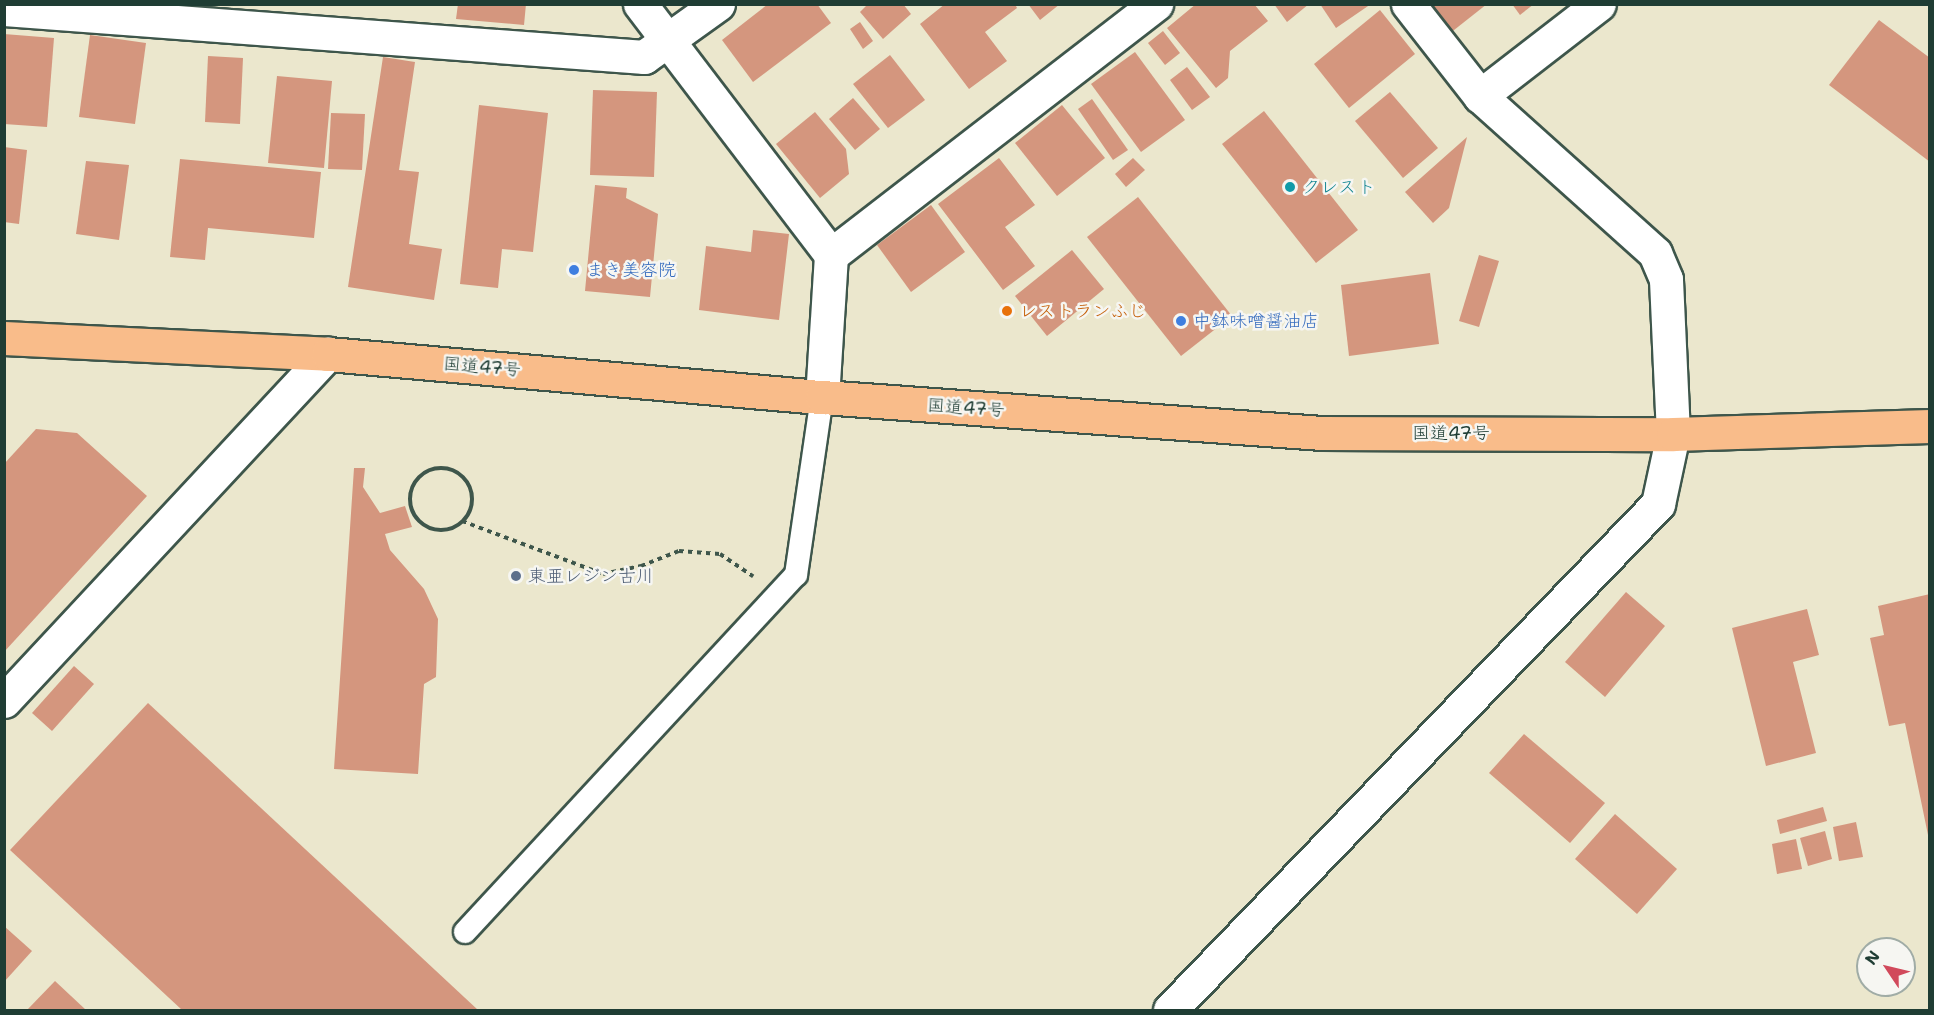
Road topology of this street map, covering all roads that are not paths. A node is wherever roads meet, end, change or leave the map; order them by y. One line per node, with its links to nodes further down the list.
1 (640, 4): 7 (street)
2 (718, 4): 7 (street)
3 (1156, 4): 9 (street)
4 (1408, 4): 8 (street)
5 (1599, 4): 8 (street)
6 (4, 9): 7 (street)
7 (669, 43): 9 (street)
8 (1480, 96): 14 (street)
9 (831, 255): 12 (street)
10 (4, 338): 11 (highway, 国道47号)
11 (328, 354): 12 (highway, 国道47号); 15 (street)
12 (822, 397): 14 (highway, 国道47号); 16 (lane)
13 (1929, 426): 14 (highway, 国道47号)
14 (1673, 434): 17 (street)
15 (4, 701)
16 (465, 933)
17 (1170, 1011)

